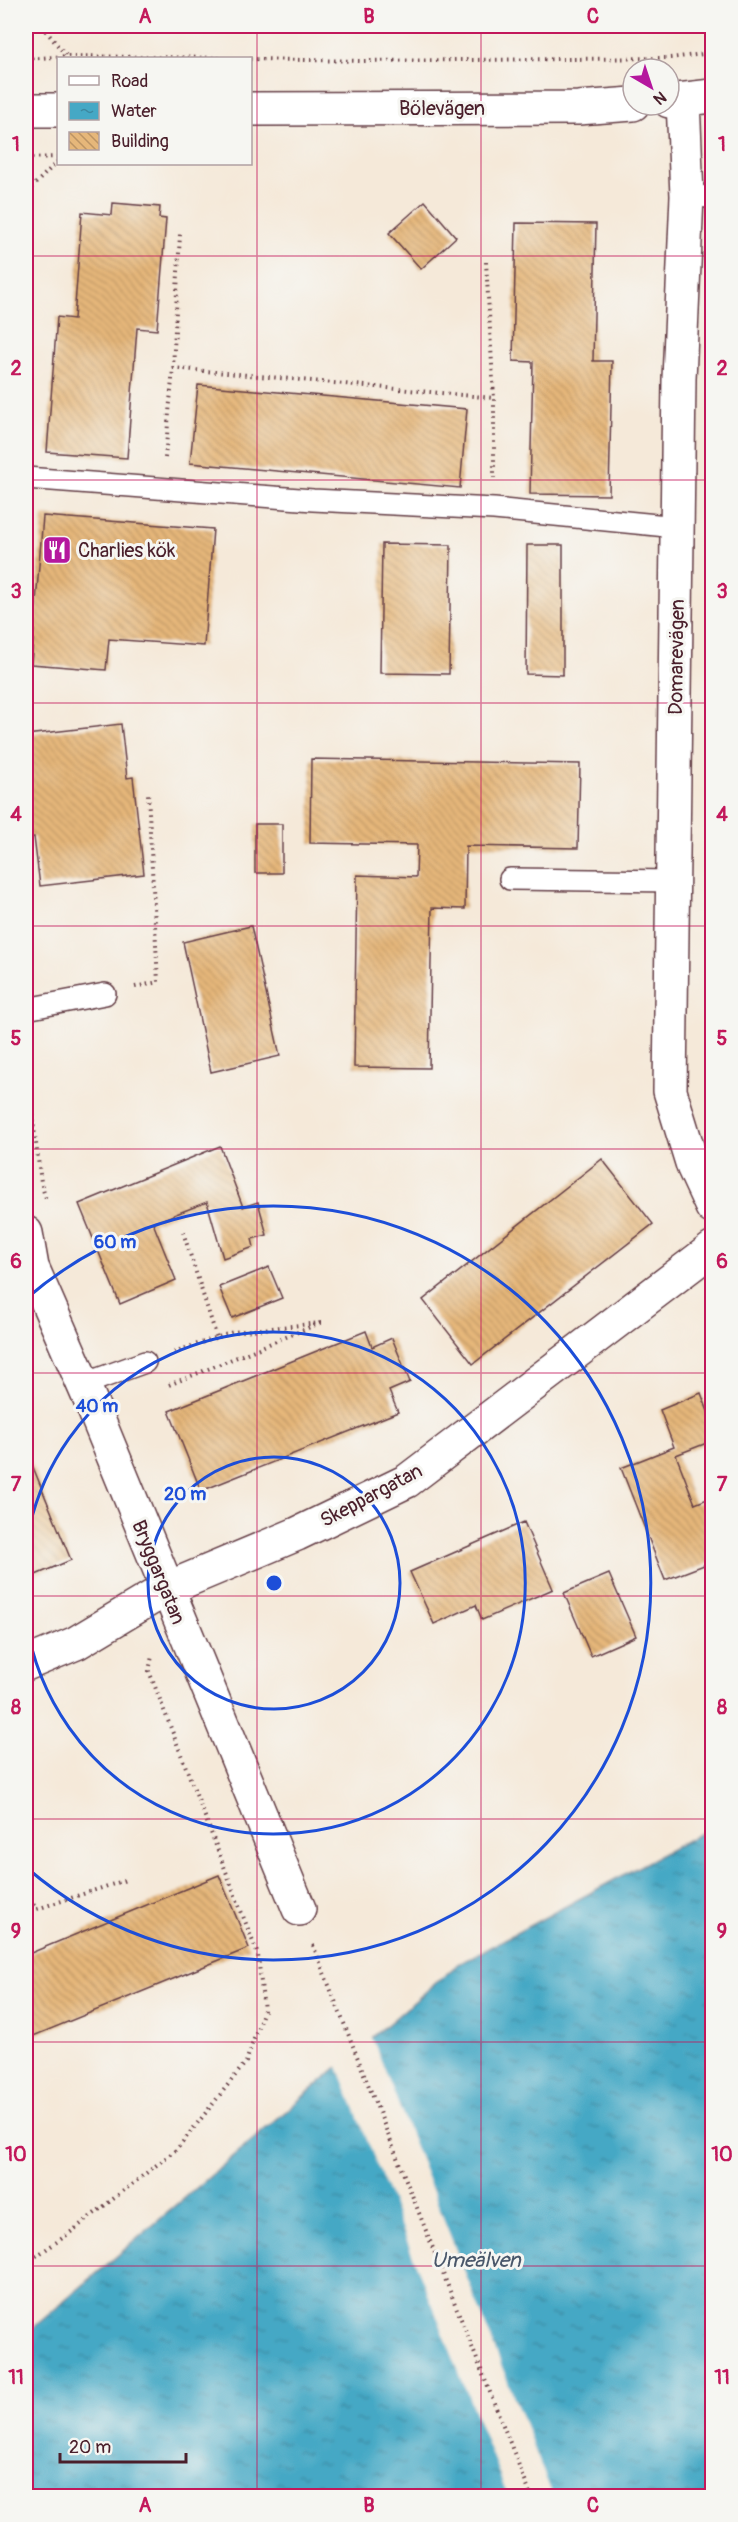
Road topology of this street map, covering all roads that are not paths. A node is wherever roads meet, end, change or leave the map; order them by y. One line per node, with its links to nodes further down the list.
1 (688, 99): 6 (street, Domarevägen)
2 (621, 105): 3 (street, Bölevägen)
3 (252, 109)
4 (26, 110): 5 (street)
5 (57, 110)
6 (700, 197): 8 (street, Domarevägen)
7 (26, 478): 8 (lane)
8 (677, 528): 10 (street, Domarevägen)
9 (510, 879): 10 (lane)
10 (673, 881): 13 (street, Domarevägen)
11 (105, 994): 12 (lane)
12 (26, 1009)
13 (712, 1207)
14 (26, 1233): 16 (street, Bryggargatan)
15 (712, 1249): 19 (street, Skeppargatan)
16 (29, 1268): 18 (street, Bryggargatan)
17 (145, 1362): 18 (lane)
18 (84, 1384): 19 (street, Bryggargatan)
19 (166, 1589): 20 (street, Skeppargatan); 21 (street, Bryggargatan)
20 (26, 1664)
21 (299, 1910)

